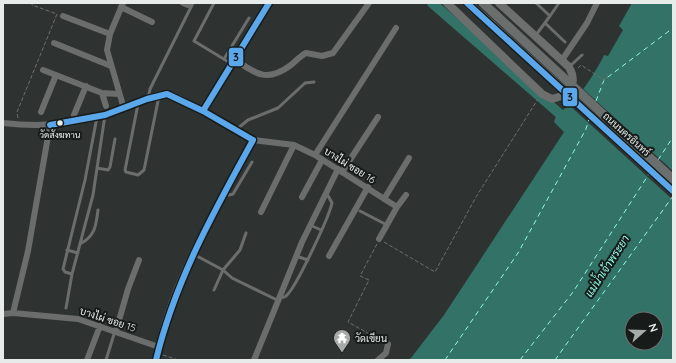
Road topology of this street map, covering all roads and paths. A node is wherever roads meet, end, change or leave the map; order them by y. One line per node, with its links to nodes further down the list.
1 (32, 3): 52 (path)
2 (214, 3): 25 (lane)
3 (269, 3): 27 (street)
4 (369, 3): 27 (street)
5 (447, 3): 30 (main road)
6 (467, 3): 66 (main road, ถนนนครอินทร์, bridge)
7 (483, 3): 64 (main road, ถนนนครอินทร์, bridge)
8 (499, 3): 21 (main road)
9 (536, 3): 15 (lane)
10 (559, 3): 15 (lane)
11 (597, 3): 26 (street)
12 (122, 4): 17 (street); 20 (street)
13 (188, 4): 41 (lane)
14 (64, 16): 20 (street)
15 (550, 16): 18 (lane)
16 (250, 18): 25 (lane)
17 (152, 22)
18 (545, 22): 21 (lane); 22 (lane)
19 (396, 28): 58 (street)
20 (110, 34): 28 (street)
21 (534, 36): 26 (main road)
22 (565, 42)
23 (54, 43): 28 (street)
24 (582, 55): 30 (lane)
25 (224, 59): 27 (lane)
26 (562, 60): 30 (main road)
27 (233, 62): 45 (street)
28 (111, 66): 38 (street)
29 (43, 70): 31 (street)
30 (571, 70): 33 (path)
31 (56, 74): 35 (street); 46 (street)
32 (608, 74): 33 (path)
33 (604, 80): 36 (path)
34 (314, 82): 54 (lane)
35 (86, 86): 37 (street); 47 (street)
36 (600, 86)
37 (102, 93): 38 (street); 43 (street)
38 (119, 94): 44 (street)
39 (159, 96): 41 (street); 42 (lane); 45 (street)
40 (540, 96): 80 (path)
41 (147, 99): 42 (street)
42 (138, 104): 44 (street)
43 (106, 106)
44 (124, 109): 48 (street)
45 (203, 111): 54 (street)
46 (41, 112)
47 (74, 115)
48 (105, 115): 49 (street); 62 (lane)
49 (97, 117): 53 (street); 82 (lane)
50 (378, 117): 63 (street)
51 (3, 123): 52 (street)
52 (18, 124): 53 (street)
53 (50, 126): 96 (street)
54 (235, 131): 56 (street)
55 (115, 139): 62 (lane)
56 (253, 140): 57 (street, บางไผ่ ซอย 16); 68 (street)
57 (294, 145): 58 (street, บางไผ่ ซอย 16); 75 (street)
58 (315, 155): 60 (street, บางไผ่ ซอย 16)
59 (409, 158): 71 (street)
60 (322, 160): 63 (street, บางไผ่ ซอย 16); 70 (street)
61 (252, 162): 68 (lane)
62 (97, 168): 81 (lane)
63 (340, 171): 65 (street, บางไผ่ ซอย 16); 67 (street)
64 (673, 179)
65 (368, 187): 71 (street, บางไผ่ ซอย 16); 86 (street)
66 (673, 191)
67 (326, 192): 76 (street); 78 (lane)
68 (224, 194): 84 (street)
69 (406, 195): 72 (street)
70 (302, 198)
71 (384, 198): 72 (street, บางไผ่ ซอย 16)
72 (397, 207): 77 (street)
73 (98, 210): 81 (lane)
74 (360, 211): 77 (lane)
75 (261, 212)
76 (310, 225): 78 (lane); 85 (street)
77 (387, 225): 80 (street)
78 (321, 230): 88 (lane)
79 (246, 233): 89 (lane)
80 (379, 239): 100 (path)
81 (80, 244): 83 (lane)
82 (67, 250): 83 (lane); 90 (lane)
83 (78, 254): 90 (lane)
84 (193, 254): 89 (lane); 101 (street)
85 (296, 256): 88 (lane); 91 (street)
86 (329, 256)
87 (139, 260): 99 (street)
88 (308, 260): 92 (lane)
89 (223, 270): 93 (lane); 94 (lane)
90 (72, 274): 95 (lane)
91 (285, 285): 92 (lane); 94 (street)
92 (292, 286): 94 (lane)
93 (214, 290)
94 (278, 299): 105 (street)
95 (66, 308)
96 (13, 313): 97 (street, บางไผ่ ซอย 15); 98 (street, บางไผ่ ซอย 15)
97 (3, 314)
98 (100, 326): 99 (street, บางไผ่ ซอย 15); 102 (street)
99 (116, 331): 101 (street, บางไผ่ ซอย 15); 103 (lane)
100 (386, 343): 106 (street)
101 (157, 353): 104 (path)
102 (87, 360)
103 (106, 360)
104 (178, 360)
105 (254, 360)
106 (378, 360)

